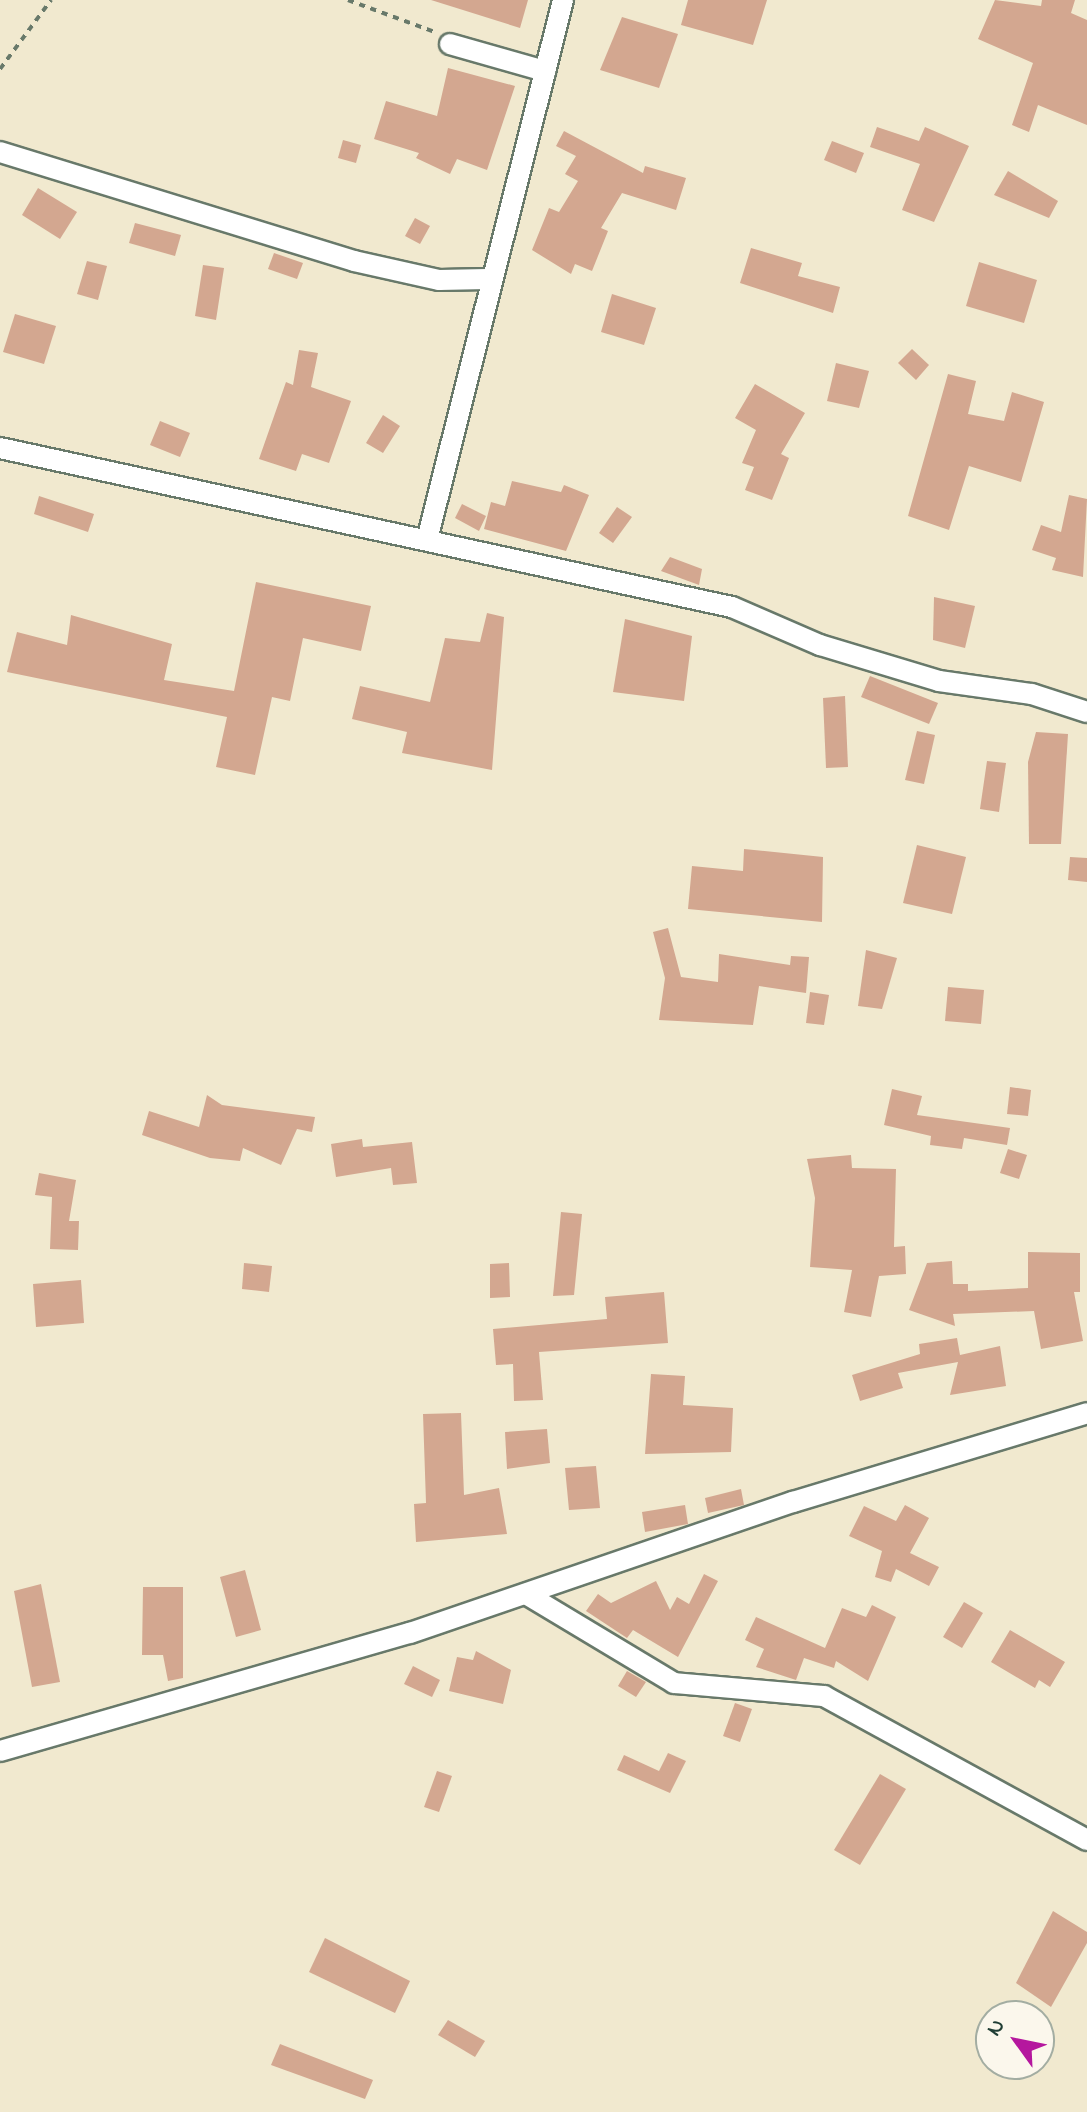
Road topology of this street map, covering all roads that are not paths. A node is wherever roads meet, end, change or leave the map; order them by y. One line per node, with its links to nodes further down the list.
1 (563, 0): 3 (street)
2 (450, 44): 3 (street)
3 (545, 71): 5 (street)
4 (0, 152): 5 (street)
5 (487, 279): 7 (street)
6 (0, 448): 7 (street)
7 (427, 540): 8 (street)
8 (1087, 712)
9 (1087, 1413): 10 (street)
10 (526, 1594): 11 (street); 12 (street)
11 (0, 1751)
12 (1087, 1840)

